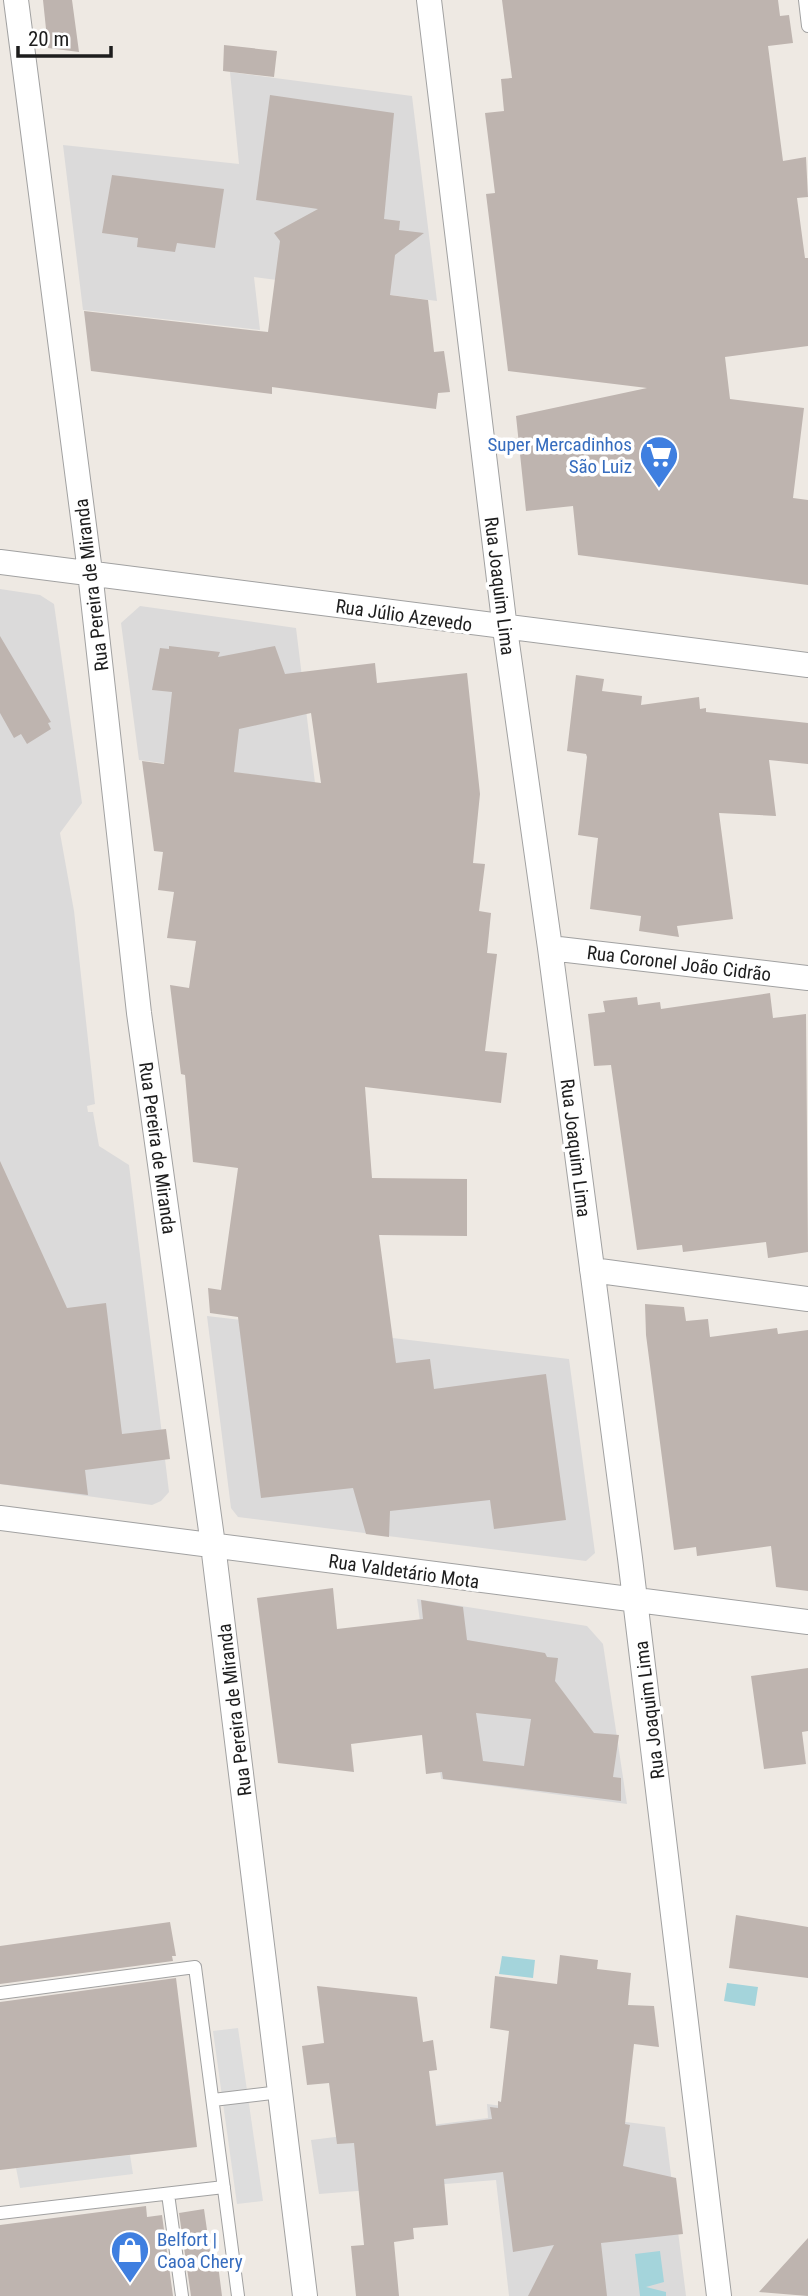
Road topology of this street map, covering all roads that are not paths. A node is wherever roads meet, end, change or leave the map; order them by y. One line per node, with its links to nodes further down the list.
1 (16, 0): 6 (street, Rua Pereira de Miranda)
2 (429, 0): 7 (street, Rua Joaquim Lima)
3 (805, 0): 4 (lane)
4 (808, 26)
5 (0, 562): 6 (street, Rua Júlio Azevedo)
6 (90, 572): 7 (street, Rua Júlio Azevedo); 14 (street, Rua Pereira de Miranda)
7 (505, 629): 8 (street, Rua Júlio Azevedo); 9 (street, Rua Joaquim Lima)
8 (808, 665)
9 (550, 948): 10 (street, Rua Coronel João Cidrão); 11 (street, Rua Joaquim Lima)
10 (808, 978)
11 (592, 1270): 12 (street); 15 (street, Rua Joaquim Lima)
12 (808, 1298)
13 (0, 1518): 14 (street, Rua Valdetário Mota)
14 (213, 1545): 15 (street, Rua Valdetário Mota); 18 (street, Rua Pereira de Miranda)
15 (635, 1602): 16 (street, Rua Valdetário Mota); 26 (street, Rua Joaquim Lima)
16 (808, 1622)
17 (0, 1993): 19 (lane)
18 (280, 2092): 19 (lane); 25 (street, Rua Pereira de Miranda)
19 (213, 2101): 20 (lane)
20 (224, 2187): 21 (lane); 24 (lane)
21 (168, 2194): 22 (lane); 23 (lane)
22 (0, 2213)
23 (182, 2296)
24 (238, 2296)
25 (305, 2296)
26 (719, 2296)

